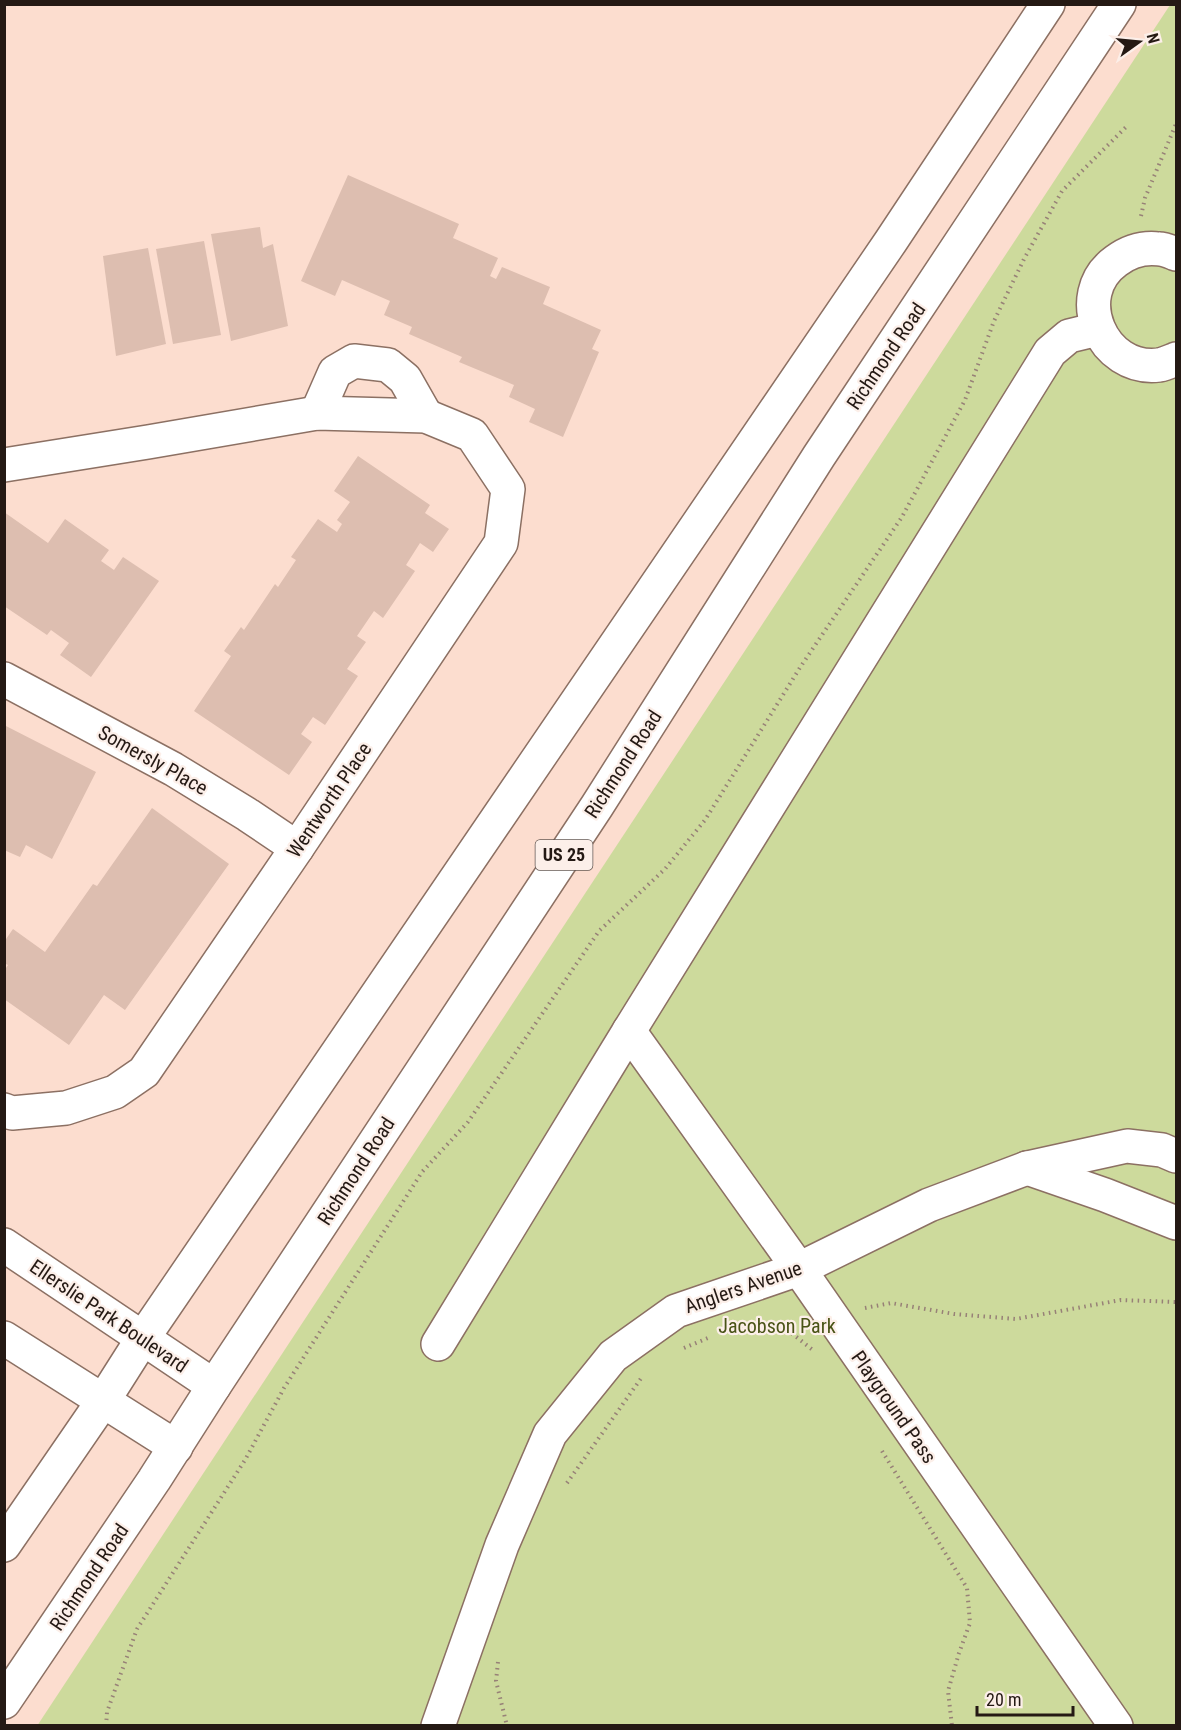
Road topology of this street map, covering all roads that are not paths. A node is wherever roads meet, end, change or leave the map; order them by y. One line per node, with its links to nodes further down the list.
1 (1048, 4): 19 (main road)
2 (1119, 4): 21 (main road, Richmond Road / US 25)
3 (1176, 254): 4 (main road)
4 (1098, 329): 5 (main road); 11 (main road)
5 (1176, 359)
6 (317, 413): 7 (main road, Wentworth Place); 7 (main road); 8 (main road, Wentworth Place)
7 (426, 416): 10 (main road, Wentworth Place)
8 (4, 465)
9 (4, 679): 10 (main road, Somersly Place)
10 (297, 848): 12 (main road, Wentworth Place)
11 (629, 1031): 17 (main road, Playground Pass); 20 (main road)
12 (4, 1110)
13 (1176, 1156): 14 (main road, Anglers Avenue)
14 (1027, 1168): 15 (main road); 17 (main road, Anglers Avenue)
15 (1176, 1223)
16 (4, 1245): 19 (main road, Ellerslie Park Boulevard)
17 (799, 1269): 26 (main road, Anglers Avenue); 27 (main road, Playground Pass)
18 (4, 1338): 22 (main road)
19 (143, 1338): 21 (main road, Ellerslie Park Boulevard); 22 (main road)
20 (438, 1344)
21 (214, 1386): 23 (main road, Richmond Road / US 25)
22 (103, 1401): 23 (main road); 24 (main road)
23 (176, 1447): 25 (main road, Richmond Road / US 25)
24 (4, 1545)
25 (4, 1702)
26 (438, 1725)
27 (1116, 1725)

